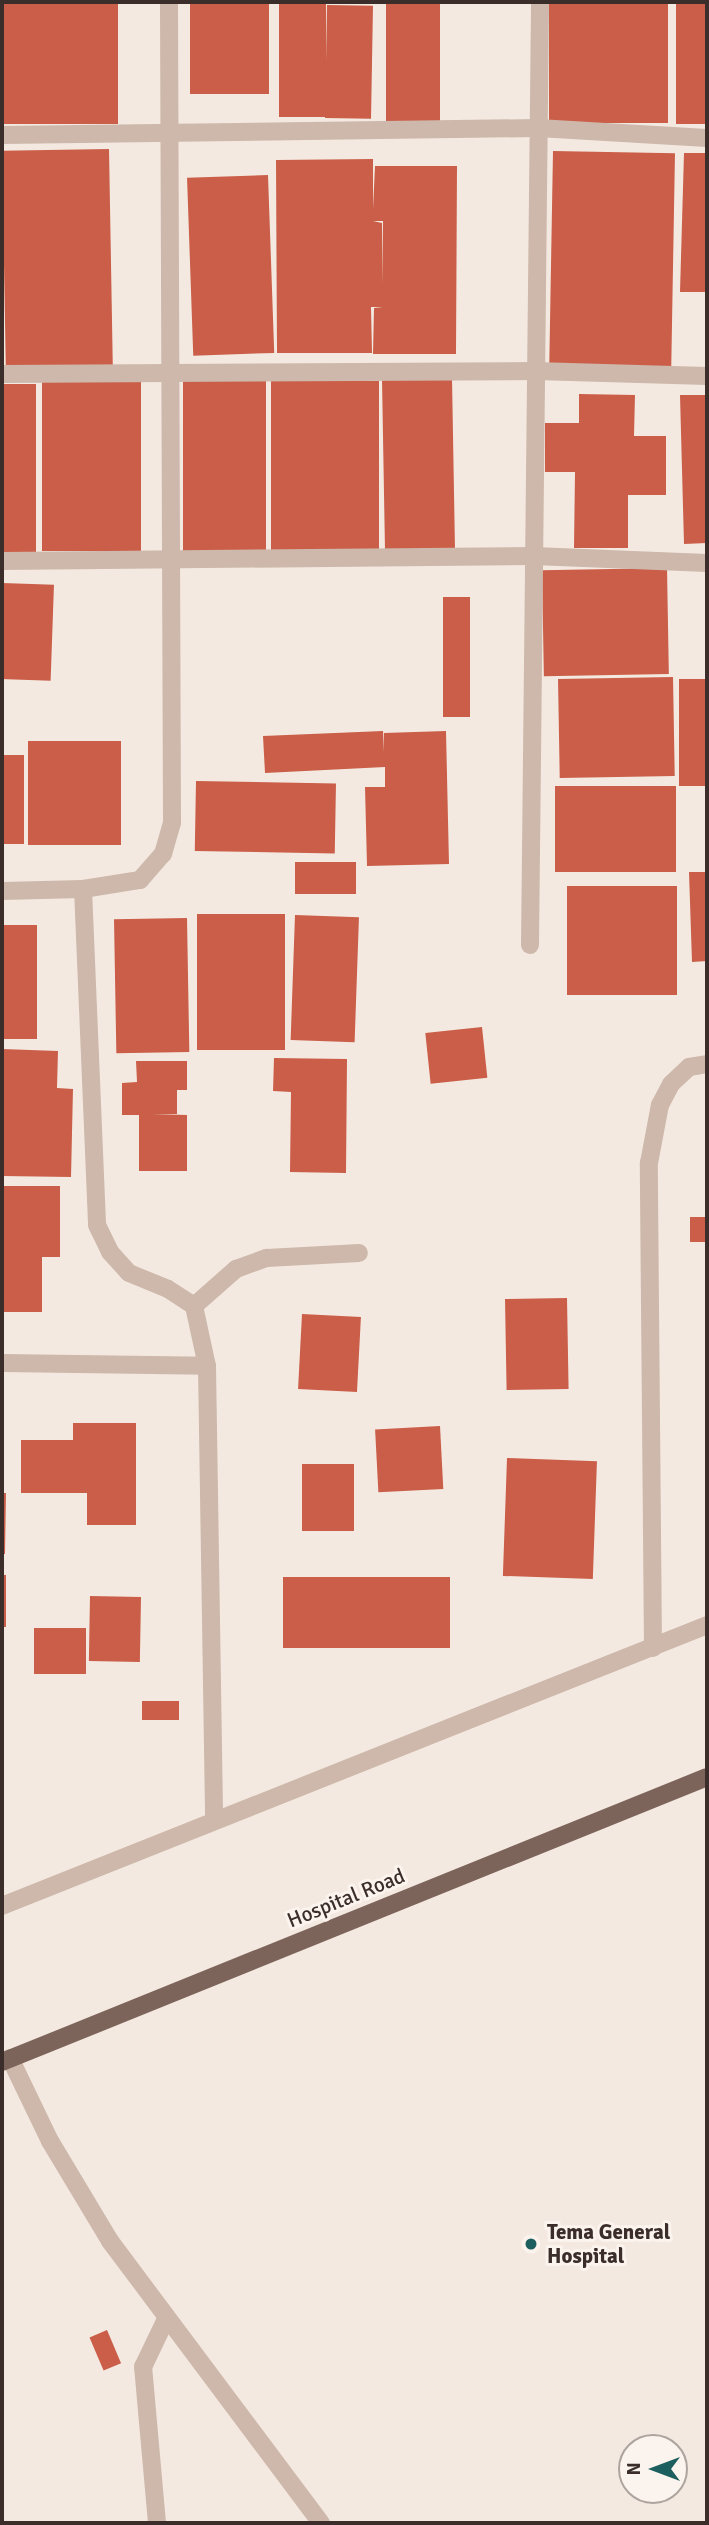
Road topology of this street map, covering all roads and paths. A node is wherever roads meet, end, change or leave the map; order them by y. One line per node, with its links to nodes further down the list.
1 (169, 2): 4 (street)
2 (540, 2): 3 (street)
3 (538, 128): 4 (street); 6 (street); 8 (street)
4 (172, 133): 5 (street); 7 (street)
5 (2, 135)
6 (707, 138)
7 (173, 370): 8 (street); 9 (street); 13 (street)
8 (536, 371): 10 (street); 11 (street)
9 (2, 374)
10 (707, 376)
11 (534, 556): 13 (street); 14 (street); 17 (street)
12 (2, 561): 13 (street)
13 (173, 561): 15 (street)
14 (707, 563)
15 (83, 889): 16 (street); 20 (street)
16 (2, 891)
17 (530, 945)
18 (707, 1064): 24 (street)
19 (359, 1253): 20 (street)
20 (194, 1306): 22 (street)
21 (2, 1363): 22 (street)
22 (207, 1366): 26 (street)
23 (707, 1625): 24 (street)
24 (653, 1648): 26 (street)
25 (707, 1777): 28 (main road, Hospital Road)
26 (214, 1818): 27 (street)
27 (2, 1906)
28 (6, 2060): 29 (street)
29 (167, 2317): 30 (street); 31 (street)
30 (157, 2523)
31 (321, 2523)

